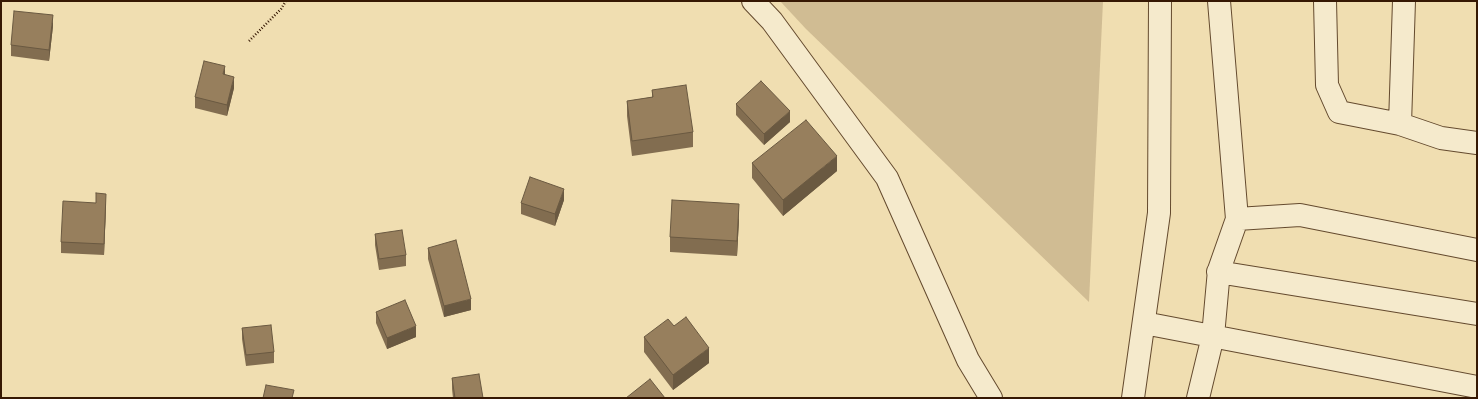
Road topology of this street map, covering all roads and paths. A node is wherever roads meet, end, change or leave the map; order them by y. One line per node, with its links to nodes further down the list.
1 (286, 1): 7 (path)
2 (754, 1): 17 (street)
3 (1160, 1): 14 (street)
4 (1219, 1): 10 (street)
5 (1325, 1): 8 (street)
6 (1404, 1): 8 (street)
7 (249, 41)
8 (1400, 124): 9 (street)
9 (1477, 143)
10 (1237, 219): 11 (street); 12 (street)
11 (1477, 250)
12 (1218, 272): 13 (street); 15 (street)
13 (1477, 314)
14 (1144, 323): 15 (street); 18 (street)
15 (1213, 336): 16 (street); 19 (street)
16 (1477, 387)
17 (991, 398)
18 (1132, 398)
19 (1198, 398)

